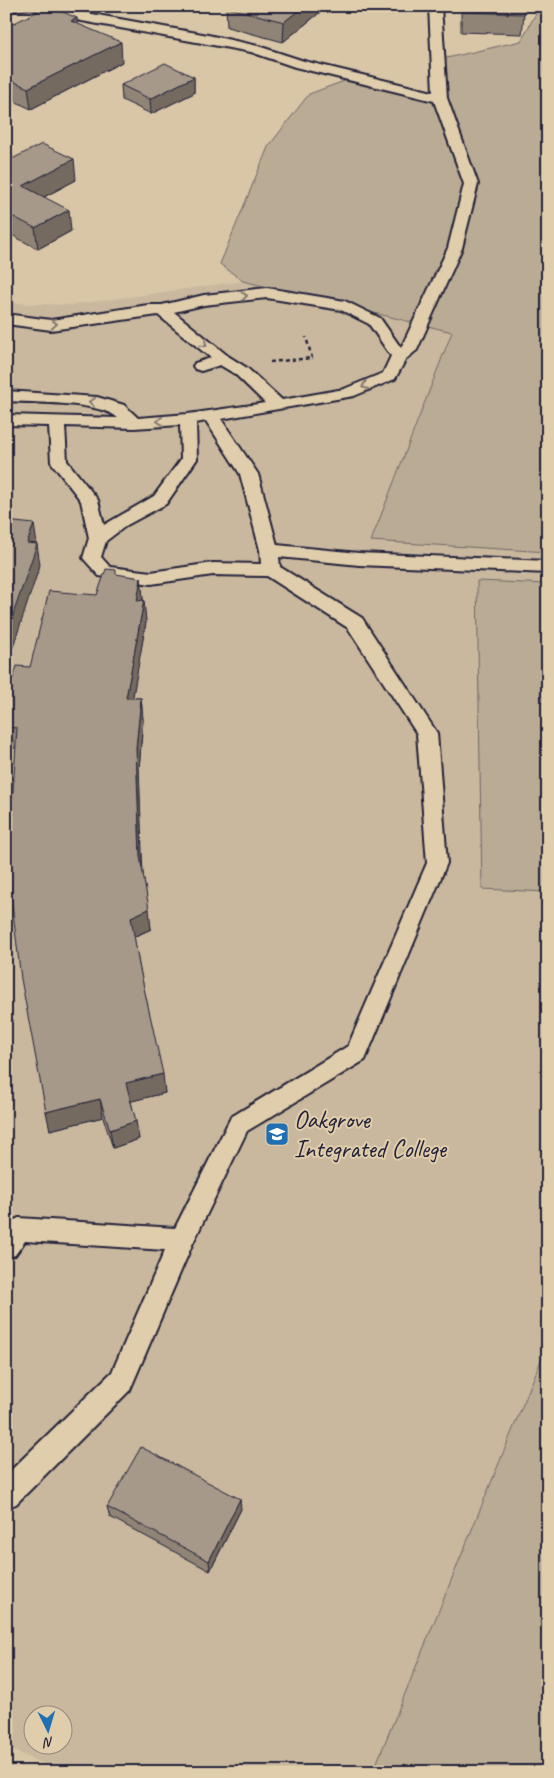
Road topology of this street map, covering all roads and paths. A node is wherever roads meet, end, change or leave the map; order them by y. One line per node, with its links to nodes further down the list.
1 (27, 6): 4 (lane)
2 (36, 6): 5 (lane)
3 (435, 6): 5 (lane)
4 (6, 7)
5 (440, 98): 9 (lane)
6 (162, 310): 7 (lane, one-way to 6); 9 (lane, one-way to 9); 10 (lane, one-way to 10)
7 (6, 318)
8 (306, 337): 12 (path)
9 (399, 356): 14 (lane, one-way to 14)
10 (222, 359): 11 (lane); 12 (lane)
11 (201, 366)
12 (241, 371): 14 (lane)
13 (6, 396): 19 (lane, one-way to 13)
14 (278, 406): 15 (lane)
15 (211, 416): 16 (lane); 21 (lane)
16 (188, 419): 19 (lane, one-way to 19); 20 (lane)
17 (6, 420): 18 (lane)
18 (57, 422): 19 (lane); 20 (lane)
19 (134, 423)
20 (98, 538): 23 (lane)
21 (269, 550): 22 (lane); 23 (lane)
22 (548, 567)
23 (271, 570): 24 (lane)
24 (182, 1240): 25 (lane); 26 (lane)
25 (6, 1247)
26 (6, 1494)

